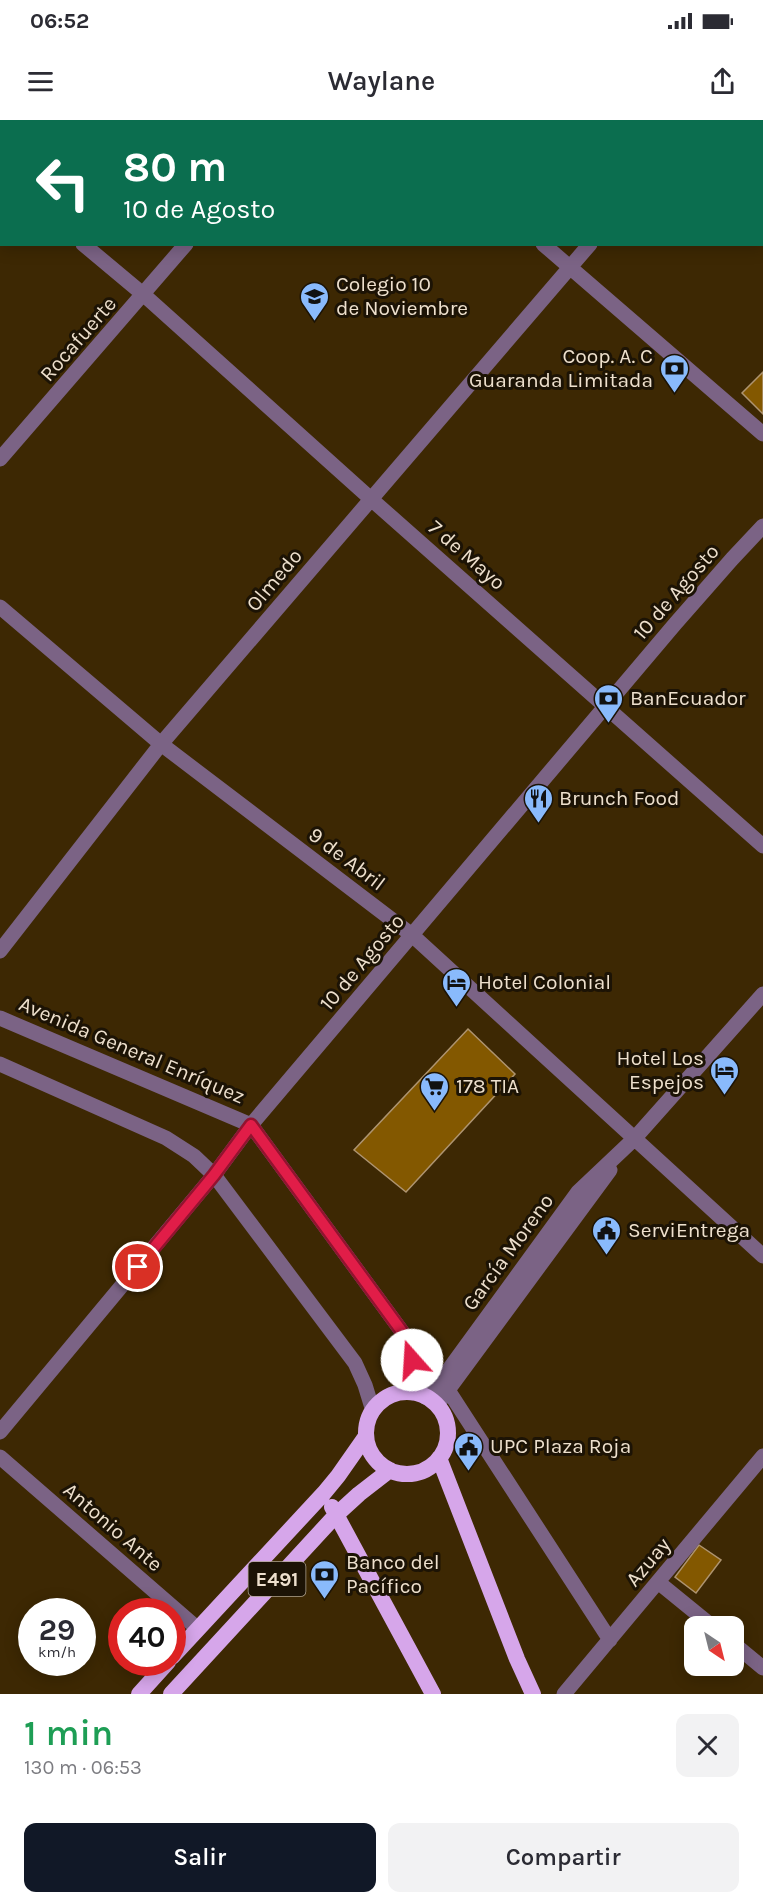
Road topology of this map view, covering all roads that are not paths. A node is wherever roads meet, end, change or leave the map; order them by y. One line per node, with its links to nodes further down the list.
1 (85, 246): 6 (street, 7 de Mayo)
2 (184, 246): 6 (street, Rocafuerte)
3 (545, 246): 5 (street)
4 (588, 246): 5 (street, Olmedo)
5 (569, 267): 7 (street); 9 (street, Olmedo)
6 (144, 294): 8 (street, Rocafuerte); 9 (street, 7 de Mayo)
7 (763, 434)
8 (0, 459)
9 (371, 499): 12 (street, 7 de Mayo); 13 (street, Olmedo)
10 (763, 526): 12 (street, 10 de Agosto)
11 (0, 607): 13 (street, 9 de Abril)
12 (606, 706): 14 (street, 7 de Mayo); 15 (street, 10 de Agosto)
13 (161, 744): 15 (street, 9 de Abril); 16 (street, Olmedo)
14 (763, 846)
15 (412, 935): 20 (street, 10 de Agosto); 21 (street, 9 de Abril)
16 (0, 951)
17 (763, 994): 21 (street, García Moreno)
18 (0, 1018): 20 (street, Avenida General Enríquez)
19 (0, 1064): 22 (street)
20 (251, 1125): 22 (street, 10 de Agosto); 25 (street, Avenida General Enríquez)
21 (634, 1139): 23 (street, 9 de Abril); 24 (street, García Moreno); 25 (street, García Moreno)
22 (214, 1175): 26 (street); 27 (street, 10 de Agosto)
23 (763, 1256)
24 (448, 1390): 25 (street, García Moreno); 38 (street)
25 (425, 1398): 26 (highway); 31 (highway)
26 (373, 1411): 28 (highway, E491)
27 (0, 1432)
28 (366, 1436): 32 (highway); 33 (highway, E491)
29 (763, 1456): 35 (street, Azuay)
30 (0, 1457): 37 (street, Antonio Ante)
31 (439, 1458): 32 (highway); 46 (highway)
32 (390, 1470): 34 (highway, E491)
33 (324, 1493): 34 (highway); 37 (highway, E491)
34 (336, 1515): 44 (highway, E491); 45 (highway)
35 (658, 1582): 36 (street); 38 (street, Azuay)
36 (700, 1616)
37 (198, 1629): 39 (highway, E491)
38 (610, 1640): 47 (street, Azuay)
39 (186, 1642)
40 (744, 1652): 41 (street)
41 (763, 1668)
42 (155, 1676): 43 (highway)
43 (139, 1694)
44 (171, 1694)
45 (433, 1694)
46 (533, 1694)
47 (564, 1694)

